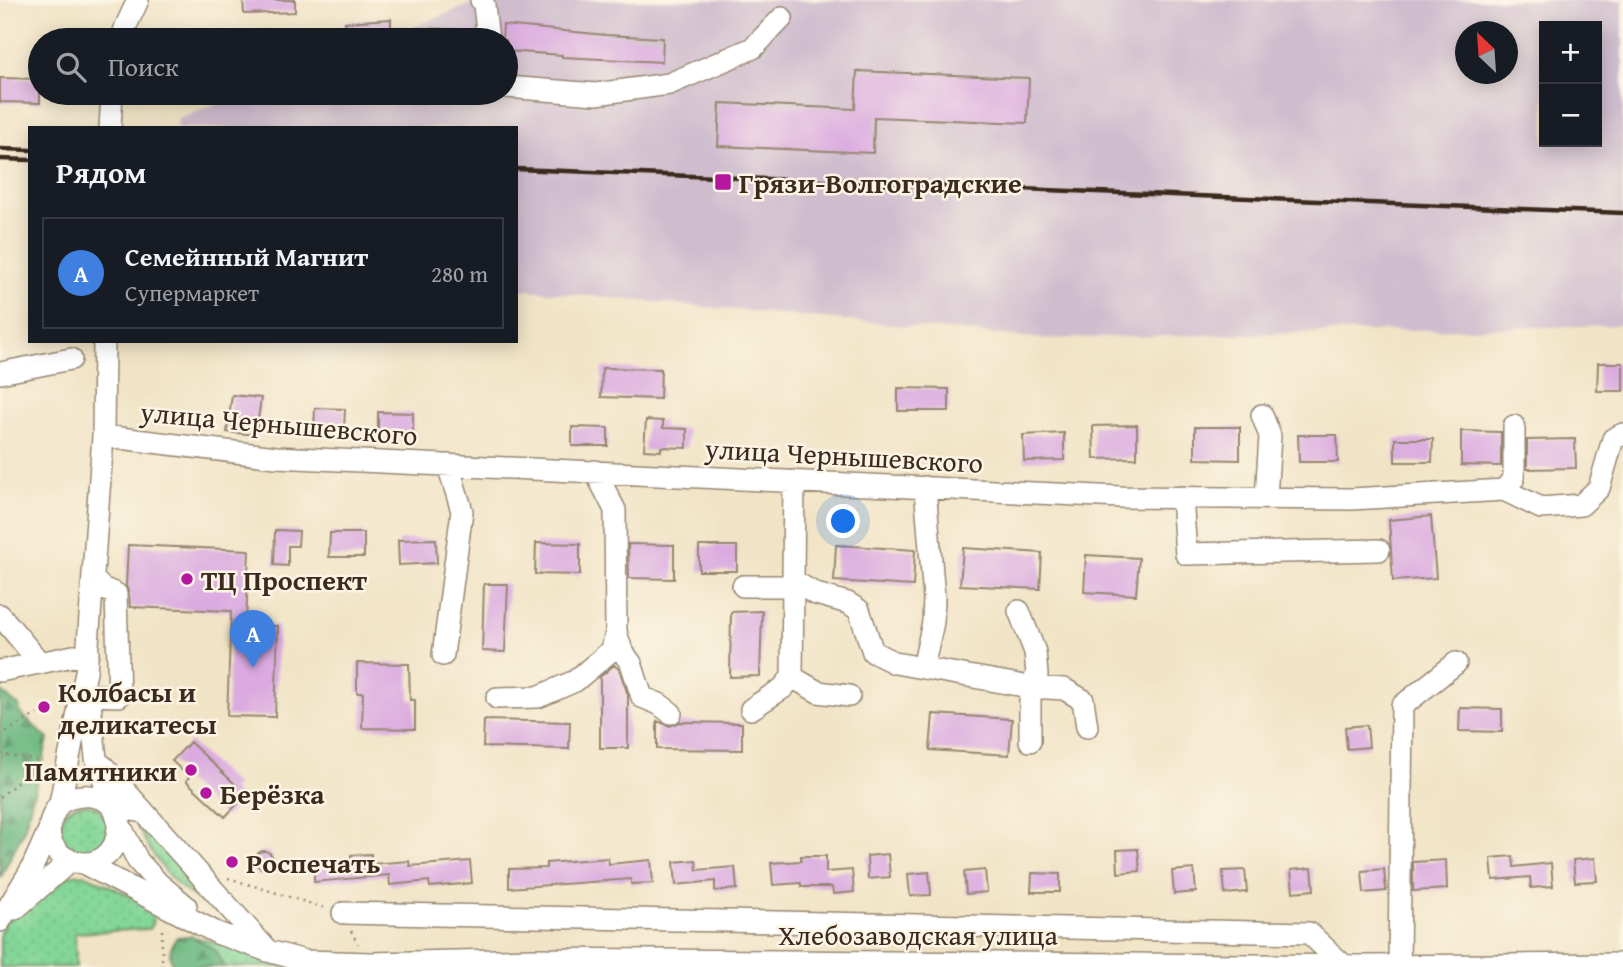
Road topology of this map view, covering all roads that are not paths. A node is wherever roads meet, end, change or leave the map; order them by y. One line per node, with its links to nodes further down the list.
1 (138, 0): 4 (street)
2 (481, 0): 5 (street)
3 (782, 18): 6 (street)
4 (125, 28)
5 (487, 28)
6 (518, 88)
7 (111, 105): 8 (street)
8 (110, 126)
9 (104, 343): 15 (street)
10 (71, 359): 11 (street)
11 (0, 373)
12 (1262, 415): 22 (street)
13 (1514, 426): 20 (street)
14 (1623, 435): 20 (street, улица Чернышевского)
15 (103, 436): 16 (street, улица Чернышевского); 24 (street)
16 (448, 465): 17 (street, улица Чернышевского); 30 (street)
17 (595, 471): 18 (street, улица Чернышевского); 29 (street)
18 (794, 481): 19 (street, улица Чернышевского); 25 (street)
19 (925, 487): 21 (street, улица Чернышевского); 34 (street)
20 (1504, 490): 22 (street, улица Чернышевского)
21 (1182, 497): 22 (street, улица Чернышевского); 23 (street)
22 (1266, 498)
23 (1379, 550)
24 (93, 579): 32 (street); 38 (street)
25 (793, 583): 26 (street); 34 (street); 36 (street)
26 (743, 586)
27 (1019, 611): 37 (street)
28 (0, 615): 31 (street)
29 (616, 632): 40 (street); 42 (street)
30 (443, 656)
31 (40, 663): 32 (street); 35 (street)
32 (87, 663): 38 (street); 46 (street)
33 (1456, 663): 58 (street)
34 (923, 668): 37 (street)
35 (0, 671)
36 (792, 677): 39 (street); 41 (street)
37 (1030, 687): 43 (street); 44 (street)
38 (89, 695): 45 (street)
39 (849, 696)
40 (497, 698)
41 (751, 709)
42 (671, 713)
43 (1087, 727)
44 (1030, 741)
45 (96, 758): 47 (street); 48 (street)
46 (60, 803): 48 (street); 49 (street)
47 (144, 812): 48 (street); 54 (street)
48 (116, 814): 50 (street); 53 (street)
49 (48, 830): 50 (street); 52 (street)
50 (78, 863): 52 (street); 53 (street)
51 (343, 913): 57 (street)
52 (0, 922)
53 (217, 933): 54 (street, Хлебозаводская улица)
54 (268, 951): 55 (street, Хлебозаводская улица)
55 (398, 964): 57 (street, Хлебозаводская улица)
56 (1623, 964): 58 (street, Хлебозаводская улица)
57 (1343, 965): 59 (street, Хлебозаводская улица)
58 (1399, 965): 59 (street, Хлебозаводская улица)
59 (1367, 967)

